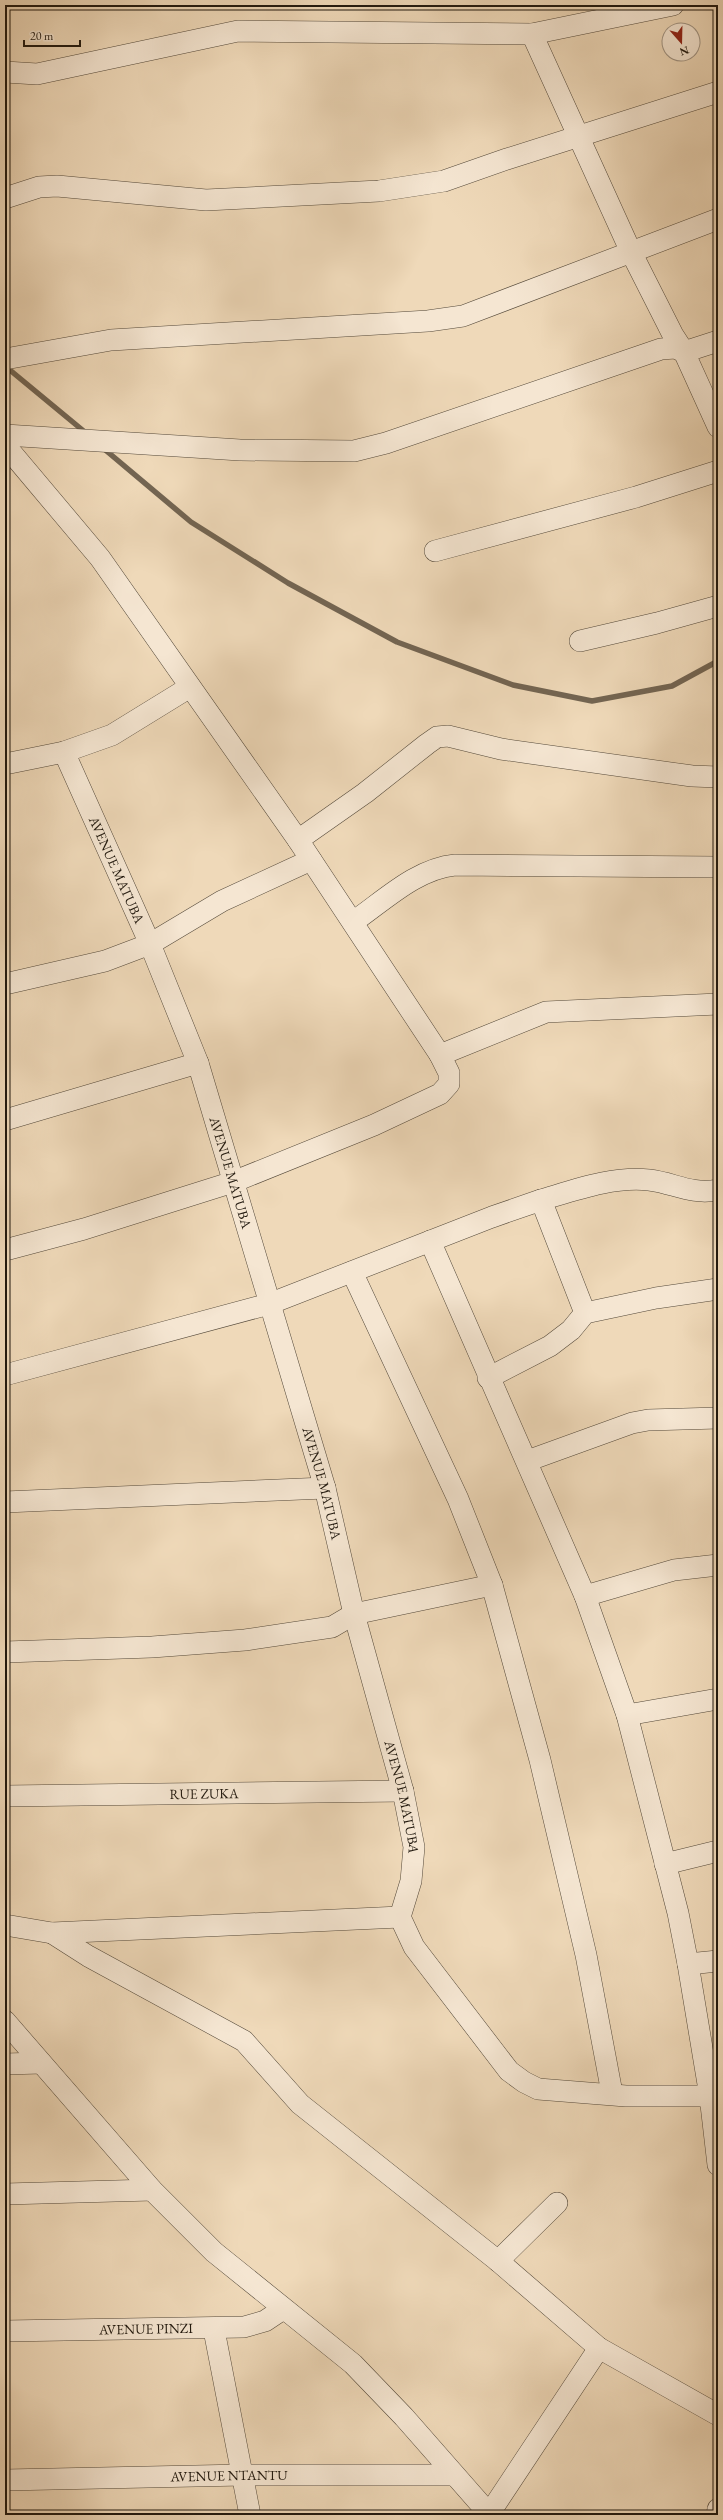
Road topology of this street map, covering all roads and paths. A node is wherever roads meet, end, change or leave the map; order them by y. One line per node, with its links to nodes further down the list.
1 (673, 5): 2 (street)
2 (532, 34): 3 (street); 5 (street)
3 (5, 72)
4 (718, 92): 5 (street)
5 (579, 136): 6 (street); 8 (street)
6 (5, 198)
7 (718, 219): 8 (street)
8 (631, 252): 10 (street); 11 (street)
9 (718, 341): 10 (street)
10 (684, 352): 12 (street); 13 (street)
11 (5, 359)
12 (718, 427)
13 (5, 435)
14 (5, 445): 19 (street)
15 (718, 471): 16 (street)
16 (435, 551)
17 (718, 606): 18 (street)
18 (580, 641)
19 (190, 687): 20 (street); 23 (street)
20 (64, 752): 21 (street); 27 (street, AVENUE MATUBA)
21 (6, 761)
22 (718, 777): 23 (street)
23 (298, 840): 24 (street)
24 (311, 860): 26 (street); 27 (street)
25 (718, 867): 26 (street)
26 (353, 922): 30 (street)
27 (150, 944): 28 (street); 31 (street, AVENUE MATUBA)
28 (5, 984)
29 (718, 1004): 30 (street)
30 (440, 1055): 33 (street)
31 (198, 1063): 32 (street); 33 (street, AVENUE MATUBA)
32 (5, 1120)
33 (233, 1182): 37 (street); 40 (street, AVENUE MATUBA)
34 (718, 1190): 35 (street)
35 (541, 1200): 36 (street); 41 (street)
36 (430, 1241): 38 (street); 43 (street)
37 (5, 1250)
38 (352, 1272): 40 (street); 49 (street)
39 (718, 1288): 41 (street)
40 (269, 1304): 42 (street); 46 (street, AVENUE MATUBA)
41 (585, 1313): 43 (street)
42 (5, 1375)
43 (488, 1378): 45 (street)
44 (718, 1418): 45 (street)
45 (527, 1461): 50 (street)
46 (325, 1488): 47 (street); 51 (street, AVENUE MATUBA)
47 (5, 1502)
48 (718, 1565): 50 (street)
49 (492, 1585): 51 (street); 67 (street)
50 (585, 1596): 54 (street)
51 (354, 1614): 52 (street); 55 (street, AVENUE MATUBA)
52 (5, 1652)
53 (718, 1699): 54 (street)
54 (627, 1714): 58 (street)
55 (403, 1791): 56 (street, RUE ZUKA); 59 (street, AVENUE MATUBA)
56 (5, 1796)
57 (718, 1851): 58 (street)
58 (665, 1864): 63 (street)
59 (400, 1917): 61 (street); 67 (street)
60 (5, 1925): 61 (street)
61 (52, 1933): 73 (street)
62 (718, 1961): 63 (street)
63 (688, 1964): 68 (street)
64 (5, 2021): 65 (street)
65 (40, 2063): 66 (street); 70 (street)
66 (5, 2064)
67 (612, 2093): 68 (street)
68 (714, 2096): 69 (street)
69 (718, 2165)
70 (152, 2190): 71 (street); 74 (street)
71 (5, 2194)
72 (557, 2203): 73 (street)
73 (498, 2261): 77 (street)
74 (283, 2309): 75 (street, AVENUE PINZI); 79 (street)
75 (214, 2330): 76 (street, AVENUE PINZI); 80 (street)
76 (5, 2331)
77 (599, 2348): 78 (street); 84 (street)
78 (718, 2415)
79 (452, 2474): 80 (street, AVENUE NTANTU); 84 (street)
80 (243, 2475): 81 (street, AVENUE NTANTU); 83 (street)
81 (5, 2480)
82 (718, 2509): 85 (street)
83 (250, 2515)
84 (489, 2515)
85 (716, 2515)

